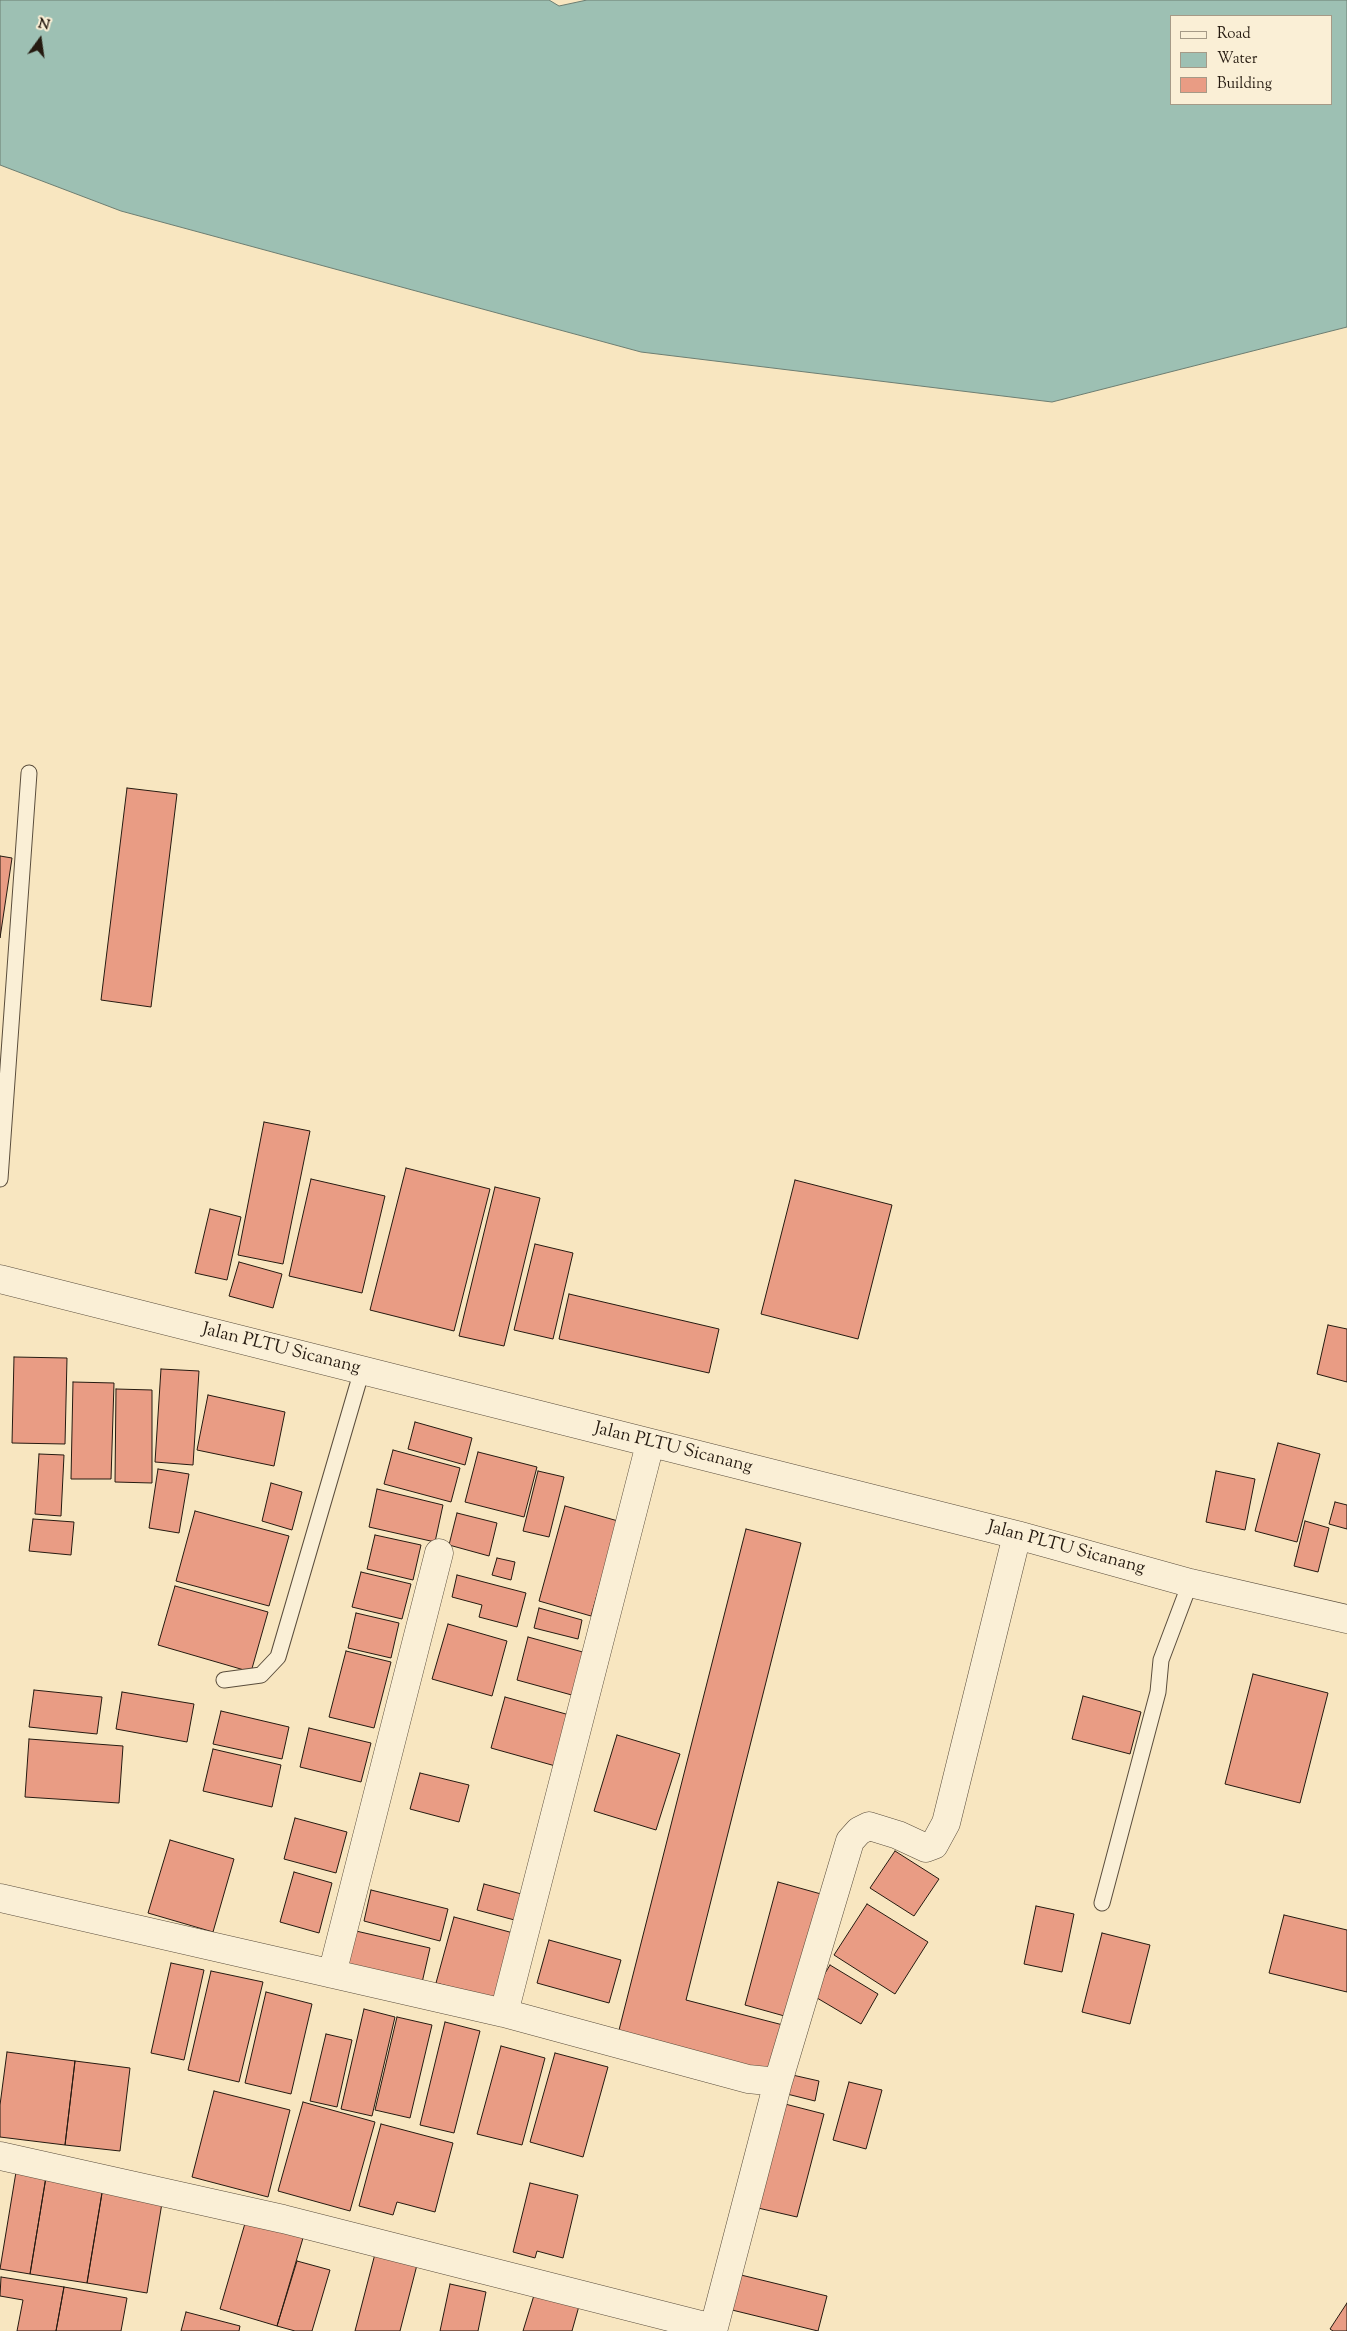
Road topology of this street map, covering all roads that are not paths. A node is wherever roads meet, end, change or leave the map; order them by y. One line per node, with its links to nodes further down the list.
1 (29, 773): 2 (lane)
2 (0, 1179)
3 (0, 1279): 4 (street, Jalan PLTU Sicanang)
4 (362, 1370): 5 (street, Jalan PLTU Sicanang); 10 (lane)
5 (650, 1444): 6 (street, Jalan PLTU Sicanang); 14 (street)
6 (1017, 1535): 8 (street, Jalan PLTU Sicanang); 15 (street)
7 (439, 1553): 13 (street)
8 (1190, 1583): 9 (street, Jalan PLTU Sicanang); 12 (lane)
9 (1347, 1618)
10 (224, 1680)
11 (0, 1898): 13 (street)
12 (1102, 1903)
13 (332, 1974): 14 (street)
14 (504, 2013): 15 (street)
15 (778, 2082): 17 (street)
16 (0, 2156): 17 (street)
17 (713, 2330)

